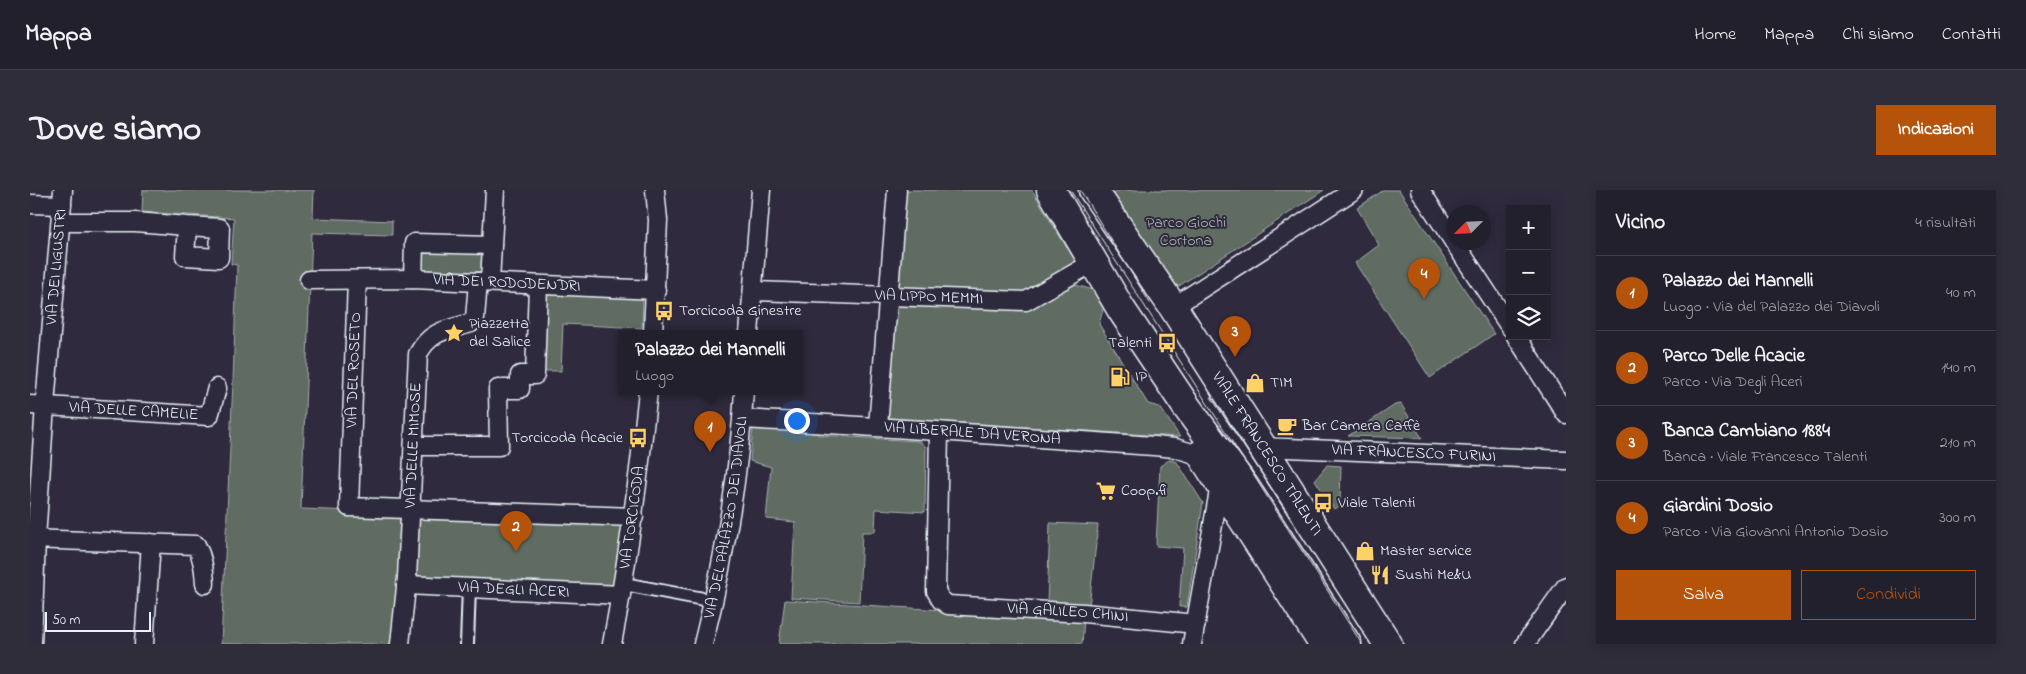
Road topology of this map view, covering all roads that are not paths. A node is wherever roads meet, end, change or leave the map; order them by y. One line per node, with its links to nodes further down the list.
1 (495, 190): 13 (street, VIA DELLE MIMOSE)
2 (655, 190): 21 (street)
3 (761, 190): 22 (street)
4 (897, 190): 23 (street)
5 (1052, 190): 15 (main road)
6 (1093, 190): 24 (main road, VIALE FRANCESCO TALENTI)
7 (1354, 190): 24 (street)
8 (1420, 190): 12 (street)
9 (30, 204): 10 (street)
10 (62, 206): 11 (street); 33 (street, VIA DEI LIGUSTRI)
11 (187, 226)
12 (1446, 230)
13 (492, 245): 16 (street); 19 (street, VIA DELLE MIMOSE)
14 (1459, 250): 25 (street)
15 (1094, 262): 23 (street, VIA LIPPO MEMMI); 29 (main road)
16 (413, 279): 18 (street, VIA DEI RODODENDRI); 19 (street, VIA DEI RODODENDRI)
17 (310, 280): 18 (street)
18 (357, 280): 43 (street, VIA DEL ROSETO)
19 (484, 282): 20 (street, VIA DEI RODODENDRI); 38 (street, VIA DELLE MIMOSE)
20 (538, 285): 21 (street, VIA DEI RODODENDRI); 38 (street)
21 (656, 290): 26 (street)
22 (753, 291): 23 (street, VIA LIPPO MEMMI); 27 (street)
23 (889, 294): 36 (street)
24 (1173, 307): 39 (main road, VIALE FRANCESCO TALENTI)
25 (1506, 321)
26 (653, 330)
27 (749, 330)
28 (1519, 340): 34 (street)
29 (1160, 367): 40 (main road); 64 (main road)
30 (216, 388): 33 (street, VIA DELLE CAMELIE)
31 (648, 395): 44 (street, VIA TORCICODA)
32 (744, 395): 35 (street, VIA DEL PALAZZO DEI DIAVOLI)
33 (37, 405): 47 (street, VIA DEI LIGUSTRI)
34 (1566, 414)
35 (743, 419): 36 (street, VIA LIBERALE DA VERONA); 54 (street, VIA DEL PALAZZO DEI DIAVOLI)
36 (878, 426): 37 (street, VIA LIBERALE DA VERONA)
37 (939, 432): 40 (street, VIA LIBERALE DA VERONA); 55 (street, VIA GALILEO CHINI)
38 (414, 446): 43 (street, VIA DELLE MIMOSE)
39 (1262, 447): 41 (street, VIA FRANCESCO FURINI); 65 (main road, VIALE FRANCESCO TALENTI)
40 (1202, 456): 42 (main road)
41 (1566, 460)
42 (1220, 485): 45 (main road); 46 (street)
43 (411, 508): 44 (street); 50 (street, VIA DELLE MIMOSE)
44 (634, 516): 53 (street, VIA TORCICODA)
45 (1241, 519): 46 (street); 63 (main road)
46 (1212, 532): 55 (street)
47 (33, 539): 48 (street); 56 (street, VIA DEI LIGUSTRI)
48 (150, 543): 49 (street); 57 (street)
49 (205, 584)
50 (406, 585): 52 (street, VIA DEGLI ACERI); 58 (street, VIA DELLE MIMOSE)
51 (1566, 586): 66 (street)
52 (468, 587): 53 (street, VIA DEGLI ACERI); 59 (street)
53 (623, 590): 54 (street); 60 (street, VIA TORCICODA)
54 (714, 601): 61 (street, VIA DEL PALAZZO DEI DIAVOLI)
55 (1196, 624): 62 (street)
56 (32, 644)
57 (144, 644)
58 (400, 644)
59 (467, 644)
60 (612, 644)
61 (703, 644)
62 (1192, 644)
63 (1323, 644)
64 (1347, 644)
65 (1388, 644)
66 (1525, 644)

